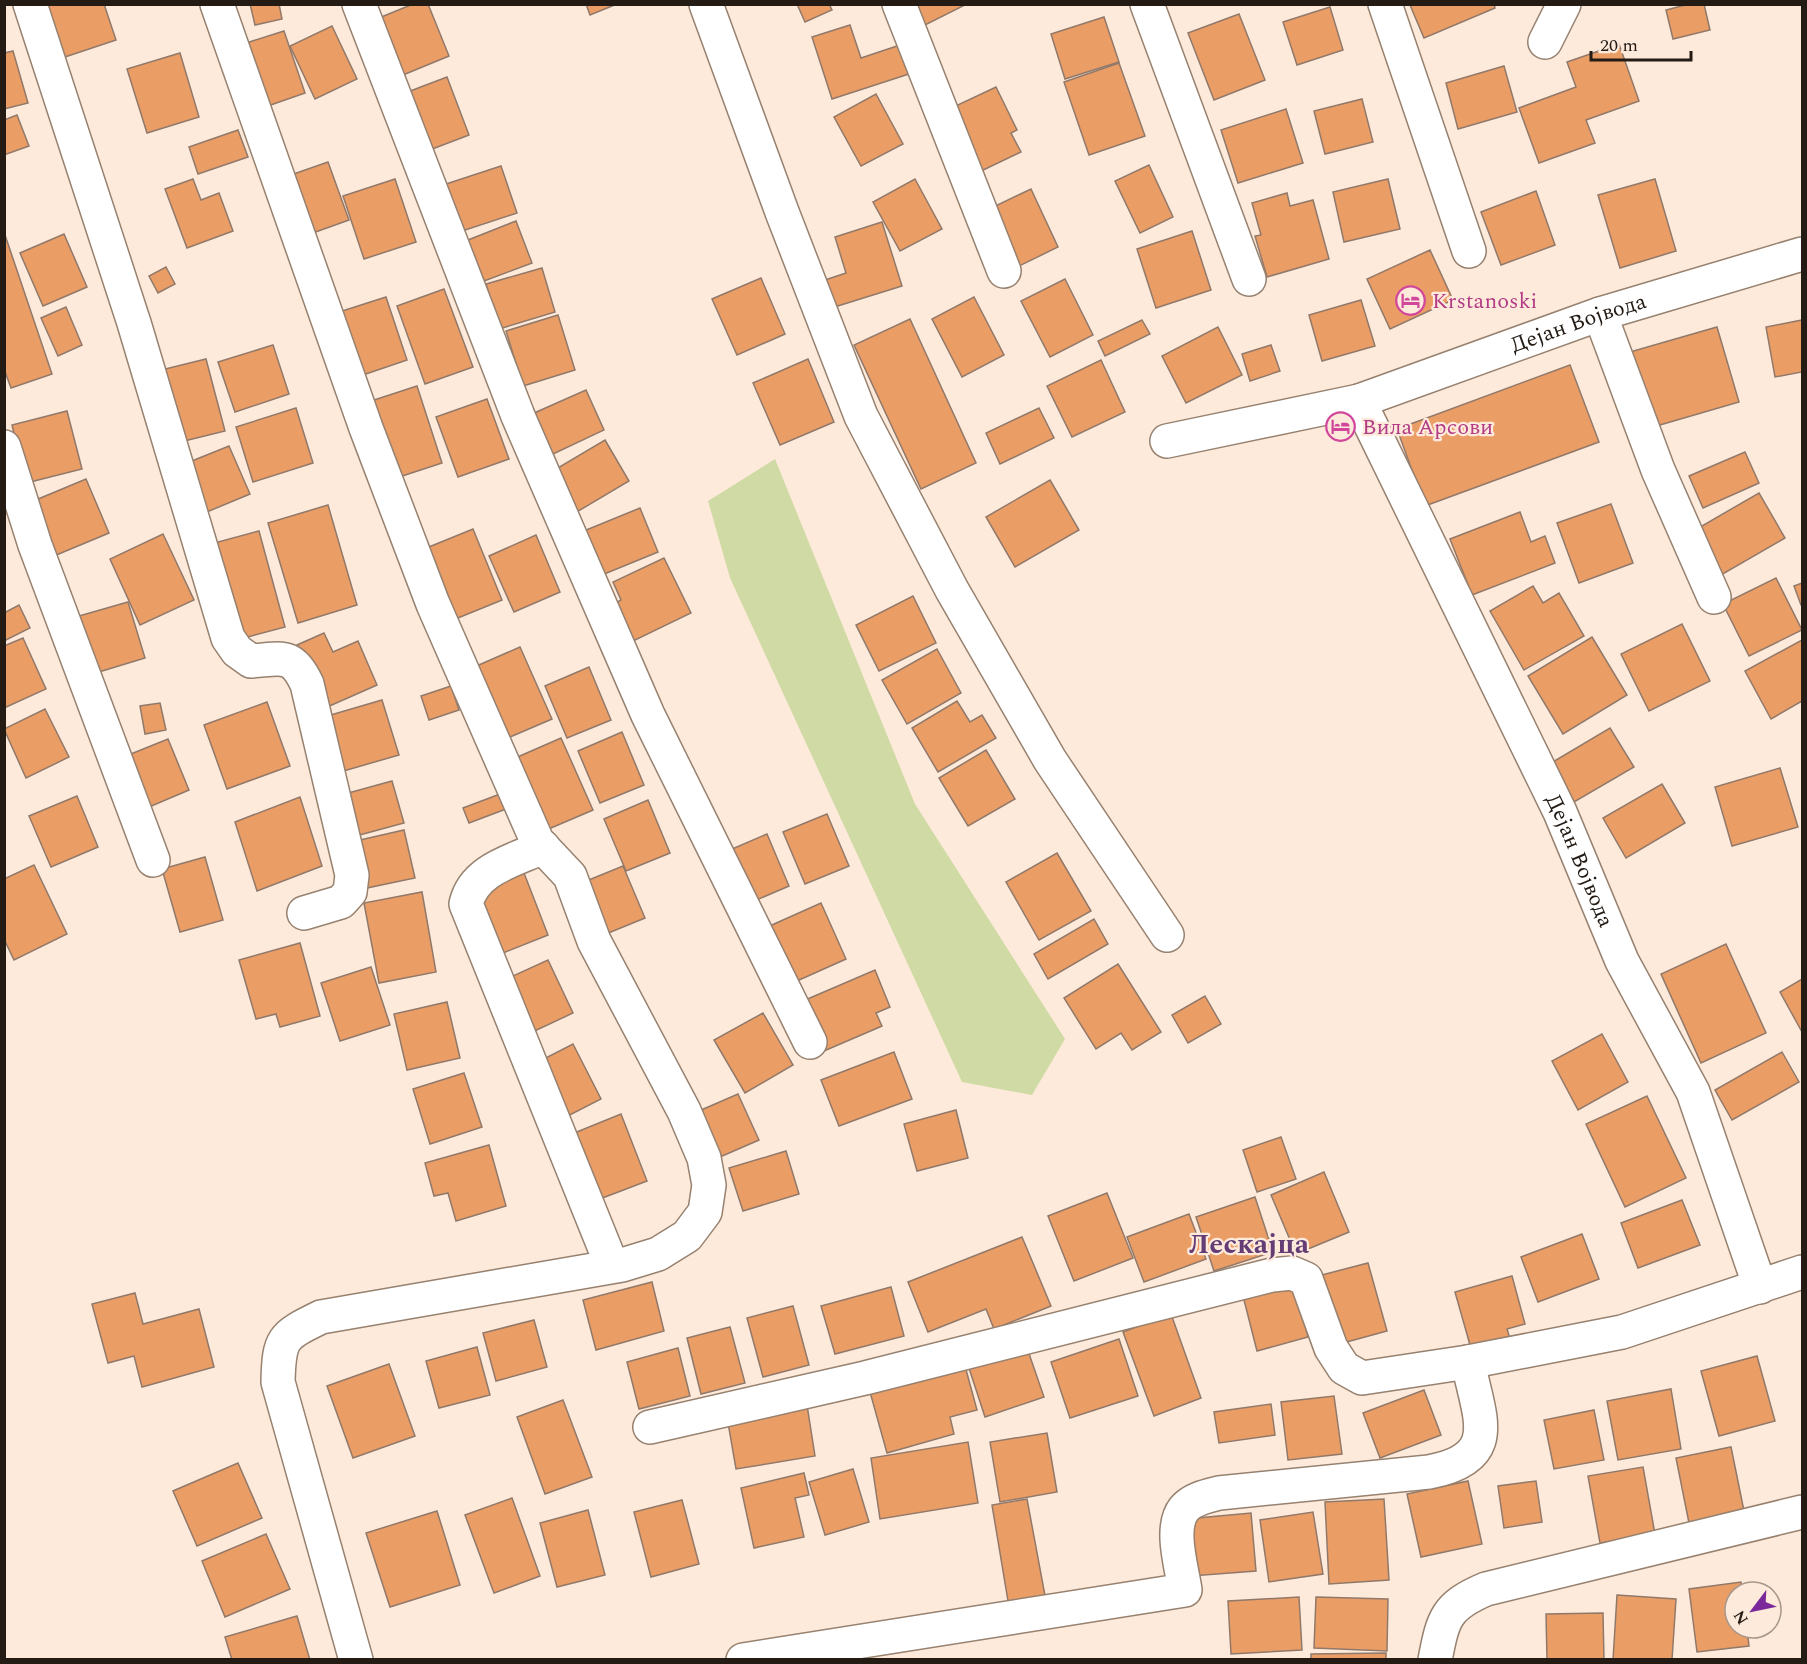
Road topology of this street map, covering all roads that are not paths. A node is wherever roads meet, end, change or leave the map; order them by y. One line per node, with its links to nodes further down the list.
1 (30, 4): 21 (street)
2 (218, 4): 19 (street)
3 (359, 4): 23 (street)
4 (706, 4): 22 (street)
5 (899, 4): 12 (street)
6 (1147, 4): 13 (street)
7 (1385, 4): 10 (street)
8 (1564, 4): 9 (street)
9 (1545, 42)
10 (1469, 251)
11 (1803, 254): 14 (street, Дејан Војвода)
12 (1004, 272)
13 (1248, 279)
14 (1600, 314): 15 (street, Дејан Војвода); 18 (street)
15 (1359, 401): 16 (street, Дејан Војвода); 26 (street, Дејан Војвода)
16 (1167, 441)
17 (4, 447): 20 (street)
18 (1714, 597)
19 (543, 847): 24 (street); 24 (street)
20 (153, 860)
21 (304, 913)
22 (1167, 935)
23 (810, 1042)
24 (612, 1266): 30 (street)
25 (1803, 1272): 26 (street)
26 (1760, 1287): 27 (street)
27 (1468, 1362): 28 (street); 31 (street)
28 (650, 1427)
29 (1803, 1512): 32 (street)
30 (356, 1659)
31 (743, 1659)
32 (1435, 1659)

